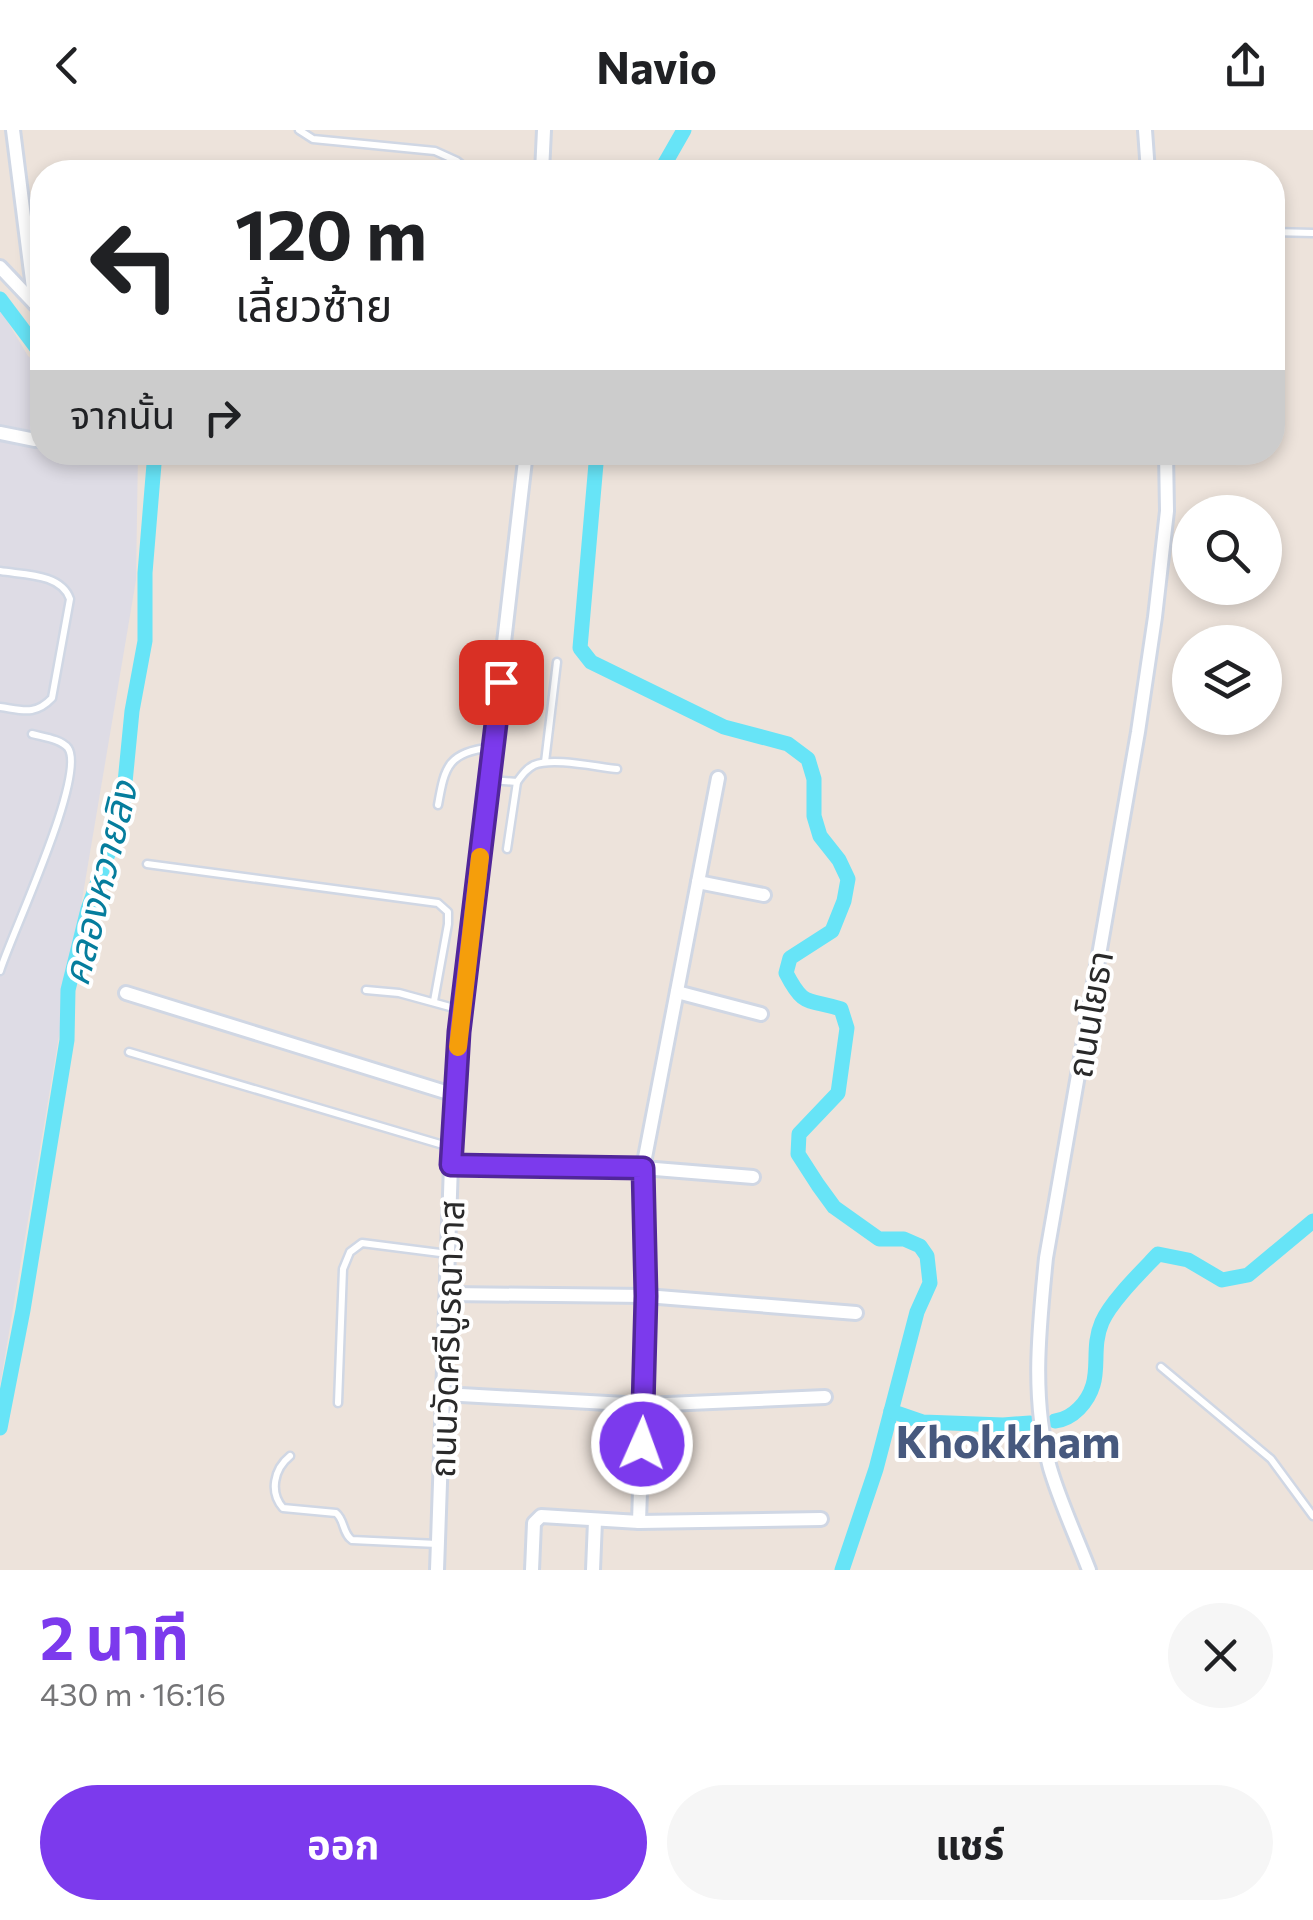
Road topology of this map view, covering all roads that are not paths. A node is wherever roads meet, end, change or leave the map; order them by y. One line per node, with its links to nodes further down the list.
1 (14, 130): 10 (street)
2 (298, 130): 5 (lane)
3 (544, 130): 6 (street)
4 (1144, 130): 7 (street)
5 (454, 160)
6 (543, 160)
7 (1147, 160)
8 (1285, 232): 9 (lane)
9 (1313, 233)
10 (30, 244)
11 (0, 267): 12 (street)
12 (30, 299)
13 (0, 433): 14 (street)
14 (30, 439)
15 (525, 465): 21 (street, ถนนวัดศรีบูรณาวาส)
16 (1166, 465): 63 (street, ถนนโยธา)
17 (0, 571): 19 (lane)
18 (557, 662): 22 (lane)
19 (0, 707)
20 (32, 734): 32 (lane)
21 (493, 747): 25 (street, ถนนวัดศรีบูรณาวาส); 27 (lane)
22 (546, 762): 23 (lane); 26 (lane)
23 (617, 769)
24 (718, 778): 30 (street)
25 (489, 779): 26 (lane); 37 (street, ถนนวัดศรีบูรณาวาส)
26 (517, 782): 28 (lane)
27 (438, 806)
28 (508, 849)
29 (147, 864): 36 (lane)
30 (698, 882): 31 (street); 34 (street)
31 (764, 895)
32 (0, 971)
33 (366, 990): 36 (lane)
34 (677, 992): 38 (street); 43 (street)
35 (126, 993): 40 (street)
36 (434, 1001): 37 (lane)
37 (462, 1010): 40 (street, ถนนวัดศรีบูรณาวาส)
38 (761, 1014)
39 (129, 1052): 41 (lane)
40 (456, 1095): 41 (street, ถนนวัดศรีบูรณาวาส)
41 (452, 1148): 42 (street, ถนนวัดศรีบูรณาวาส)
42 (451, 1165): 43 (street); 45 (street, ถนนวัดศรีบูรณาวาส)
43 (643, 1168): 44 (street); 47 (street)
44 (753, 1177)
45 (449, 1254): 46 (street, ถนนวัดศรีบูรณาวาส); 52 (lane)
46 (447, 1294): 47 (street); 50 (street, ถนนวัดศรีบูรณาวาส)
47 (646, 1296): 48 (street); 53 (street)
48 (856, 1313)
49 (1161, 1367): 55 (lane)
50 (443, 1394): 53 (street); 59 (street, ถนนวัดศรีบูรณาวาส)
51 (825, 1398): 53 (street)
52 (338, 1403)
53 (644, 1405): 58 (street)
54 (290, 1456): 59 (lane)
55 (1313, 1516)
56 (822, 1518): 58 (street)
57 (595, 1521): 58 (street); 61 (street); 62 (street)
58 (639, 1522)
59 (438, 1544): 60 (street, ถนนวัดศรีบูรณาวาส)
60 (437, 1570)
61 (532, 1570)
62 (593, 1570)
63 (1089, 1570)

